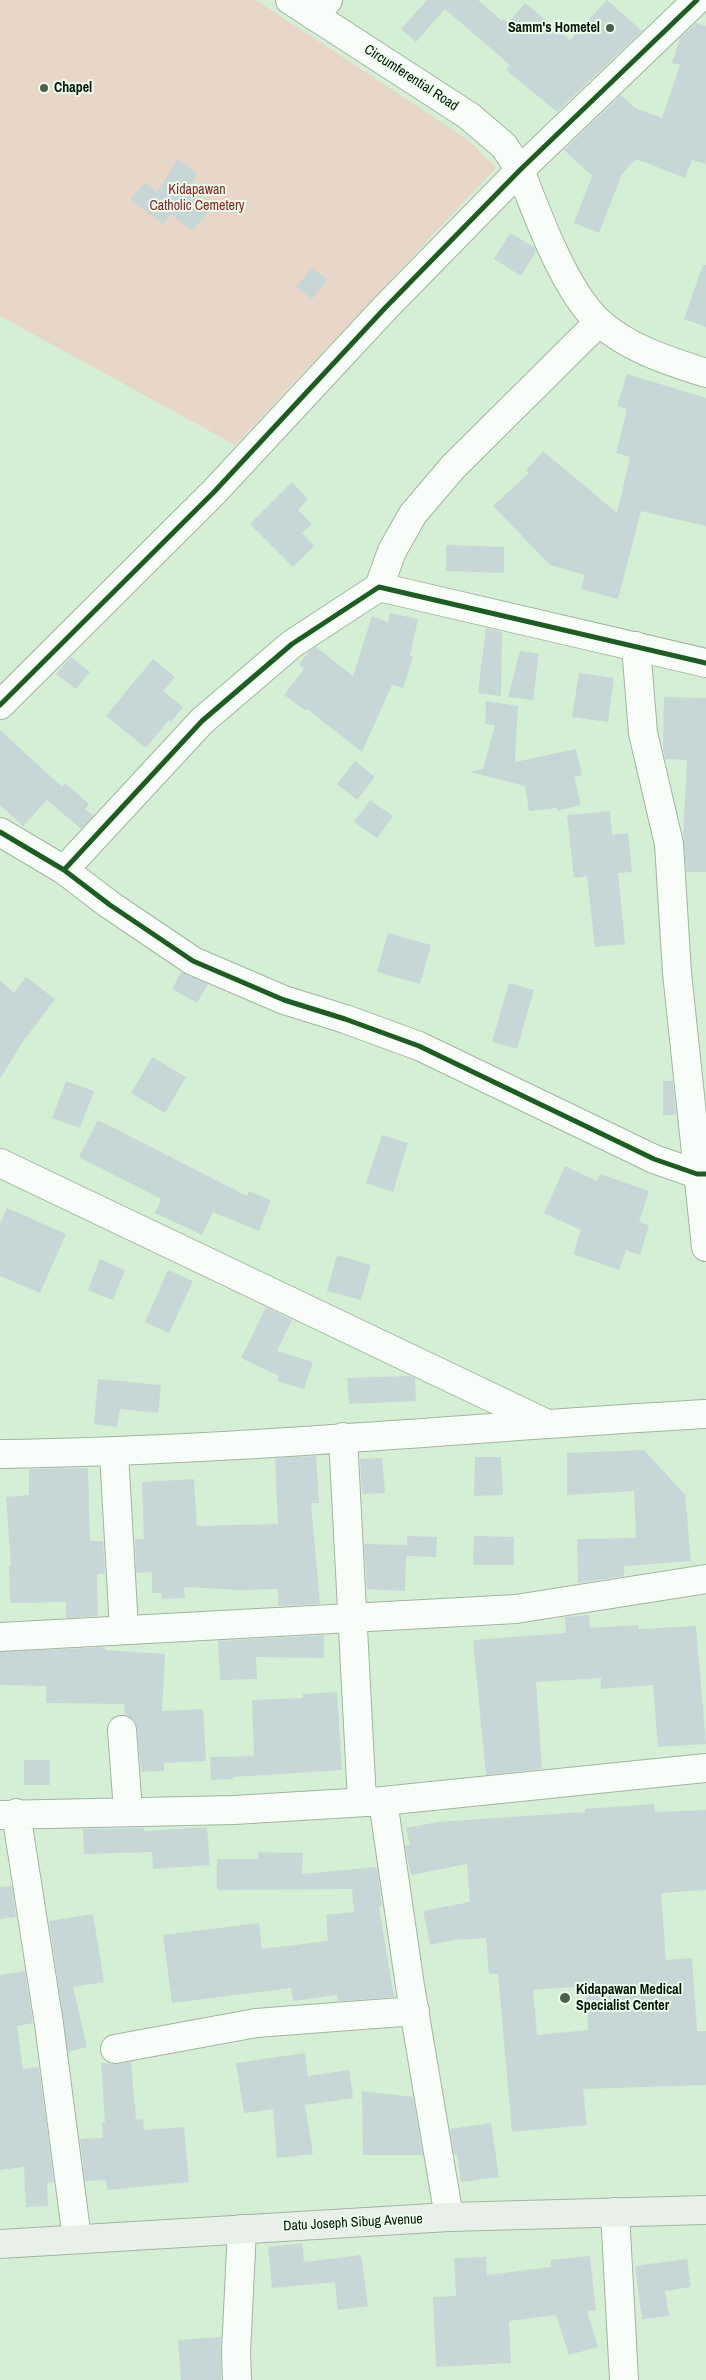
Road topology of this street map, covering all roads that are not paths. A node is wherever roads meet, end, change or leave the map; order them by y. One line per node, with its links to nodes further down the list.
1 (290, 0): 3 (street, Circumferential Road)
2 (699, 4): 4 (street)
3 (321, 8): 4 (street, Circumferential Road)
4 (520, 170): 5 (street, Circumferential Road); 10 (street)
5 (599, 322): 6 (street, Circumferential Road); 7 (street)
6 (706, 373)
7 (380, 587): 8 (street); 12 (street)
8 (636, 646): 9 (street); 14 (street)
9 (706, 663)
10 (0, 705)
11 (0, 832): 12 (street)
12 (64, 870): 14 (street)
13 (0, 1162): 17 (street)
14 (702, 1174): 15 (street)
15 (706, 1247)
16 (706, 1414): 17 (street)
17 (544, 1423): 18 (street)
18 (342, 1437): 19 (street); 22 (street)
19 (114, 1453): 20 (street); 23 (street)
20 (0, 1454)
21 (706, 1579): 22 (street)
22 (354, 1619): 23 (street); 27 (street)
23 (124, 1629): 24 (street)
24 (0, 1637)
25 (122, 1730): 28 (street)
26 (706, 1768): 27 (street)
27 (373, 1801): 28 (street); 30 (street)
28 (128, 1811): 29 (street)
29 (8, 1814): 36 (street)
30 (415, 2011): 31 (street); 34 (street)
31 (115, 2049)
32 (706, 2210): 33 (main road, Datu Joseph Sibug Avenue)
33 (615, 2212): 34 (main road, Datu Joseph Sibug Avenue); 39 (street)
34 (449, 2217): 35 (main road, Datu Joseph Sibug Avenue)
35 (242, 2229): 36 (main road, Datu Joseph Sibug Avenue); 38 (street)
36 (77, 2239): 37 (main road, Datu Joseph Sibug Avenue)
37 (0, 2244)
38 (237, 2380)
39 (624, 2380)

